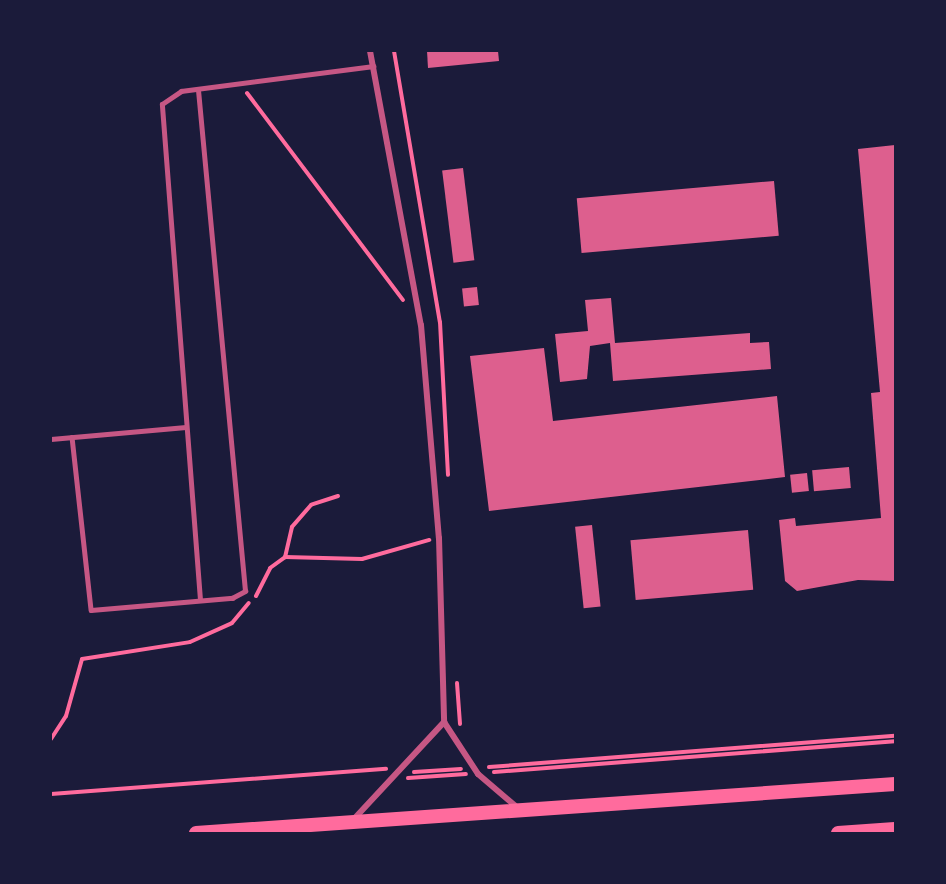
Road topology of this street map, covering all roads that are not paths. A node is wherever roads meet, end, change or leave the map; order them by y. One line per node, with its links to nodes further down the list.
1 (370, 51): 2 (street)
2 (373, 66): 3 (lane); 8 (street)
3 (198, 90): 4 (lane); 7 (lane)
4 (184, 427): 5 (lane); 7 (lane)
5 (72, 437): 6 (lane); 7 (lane)
6 (51, 439)
7 (200, 600)
8 (444, 722): 10 (street); 11 (street)
9 (895, 784): 10 (main road)
10 (519, 809): 11 (main road)
11 (352, 821): 13 (main road)
12 (895, 829): 14 (main road)
13 (196, 833)
14 (838, 833)

